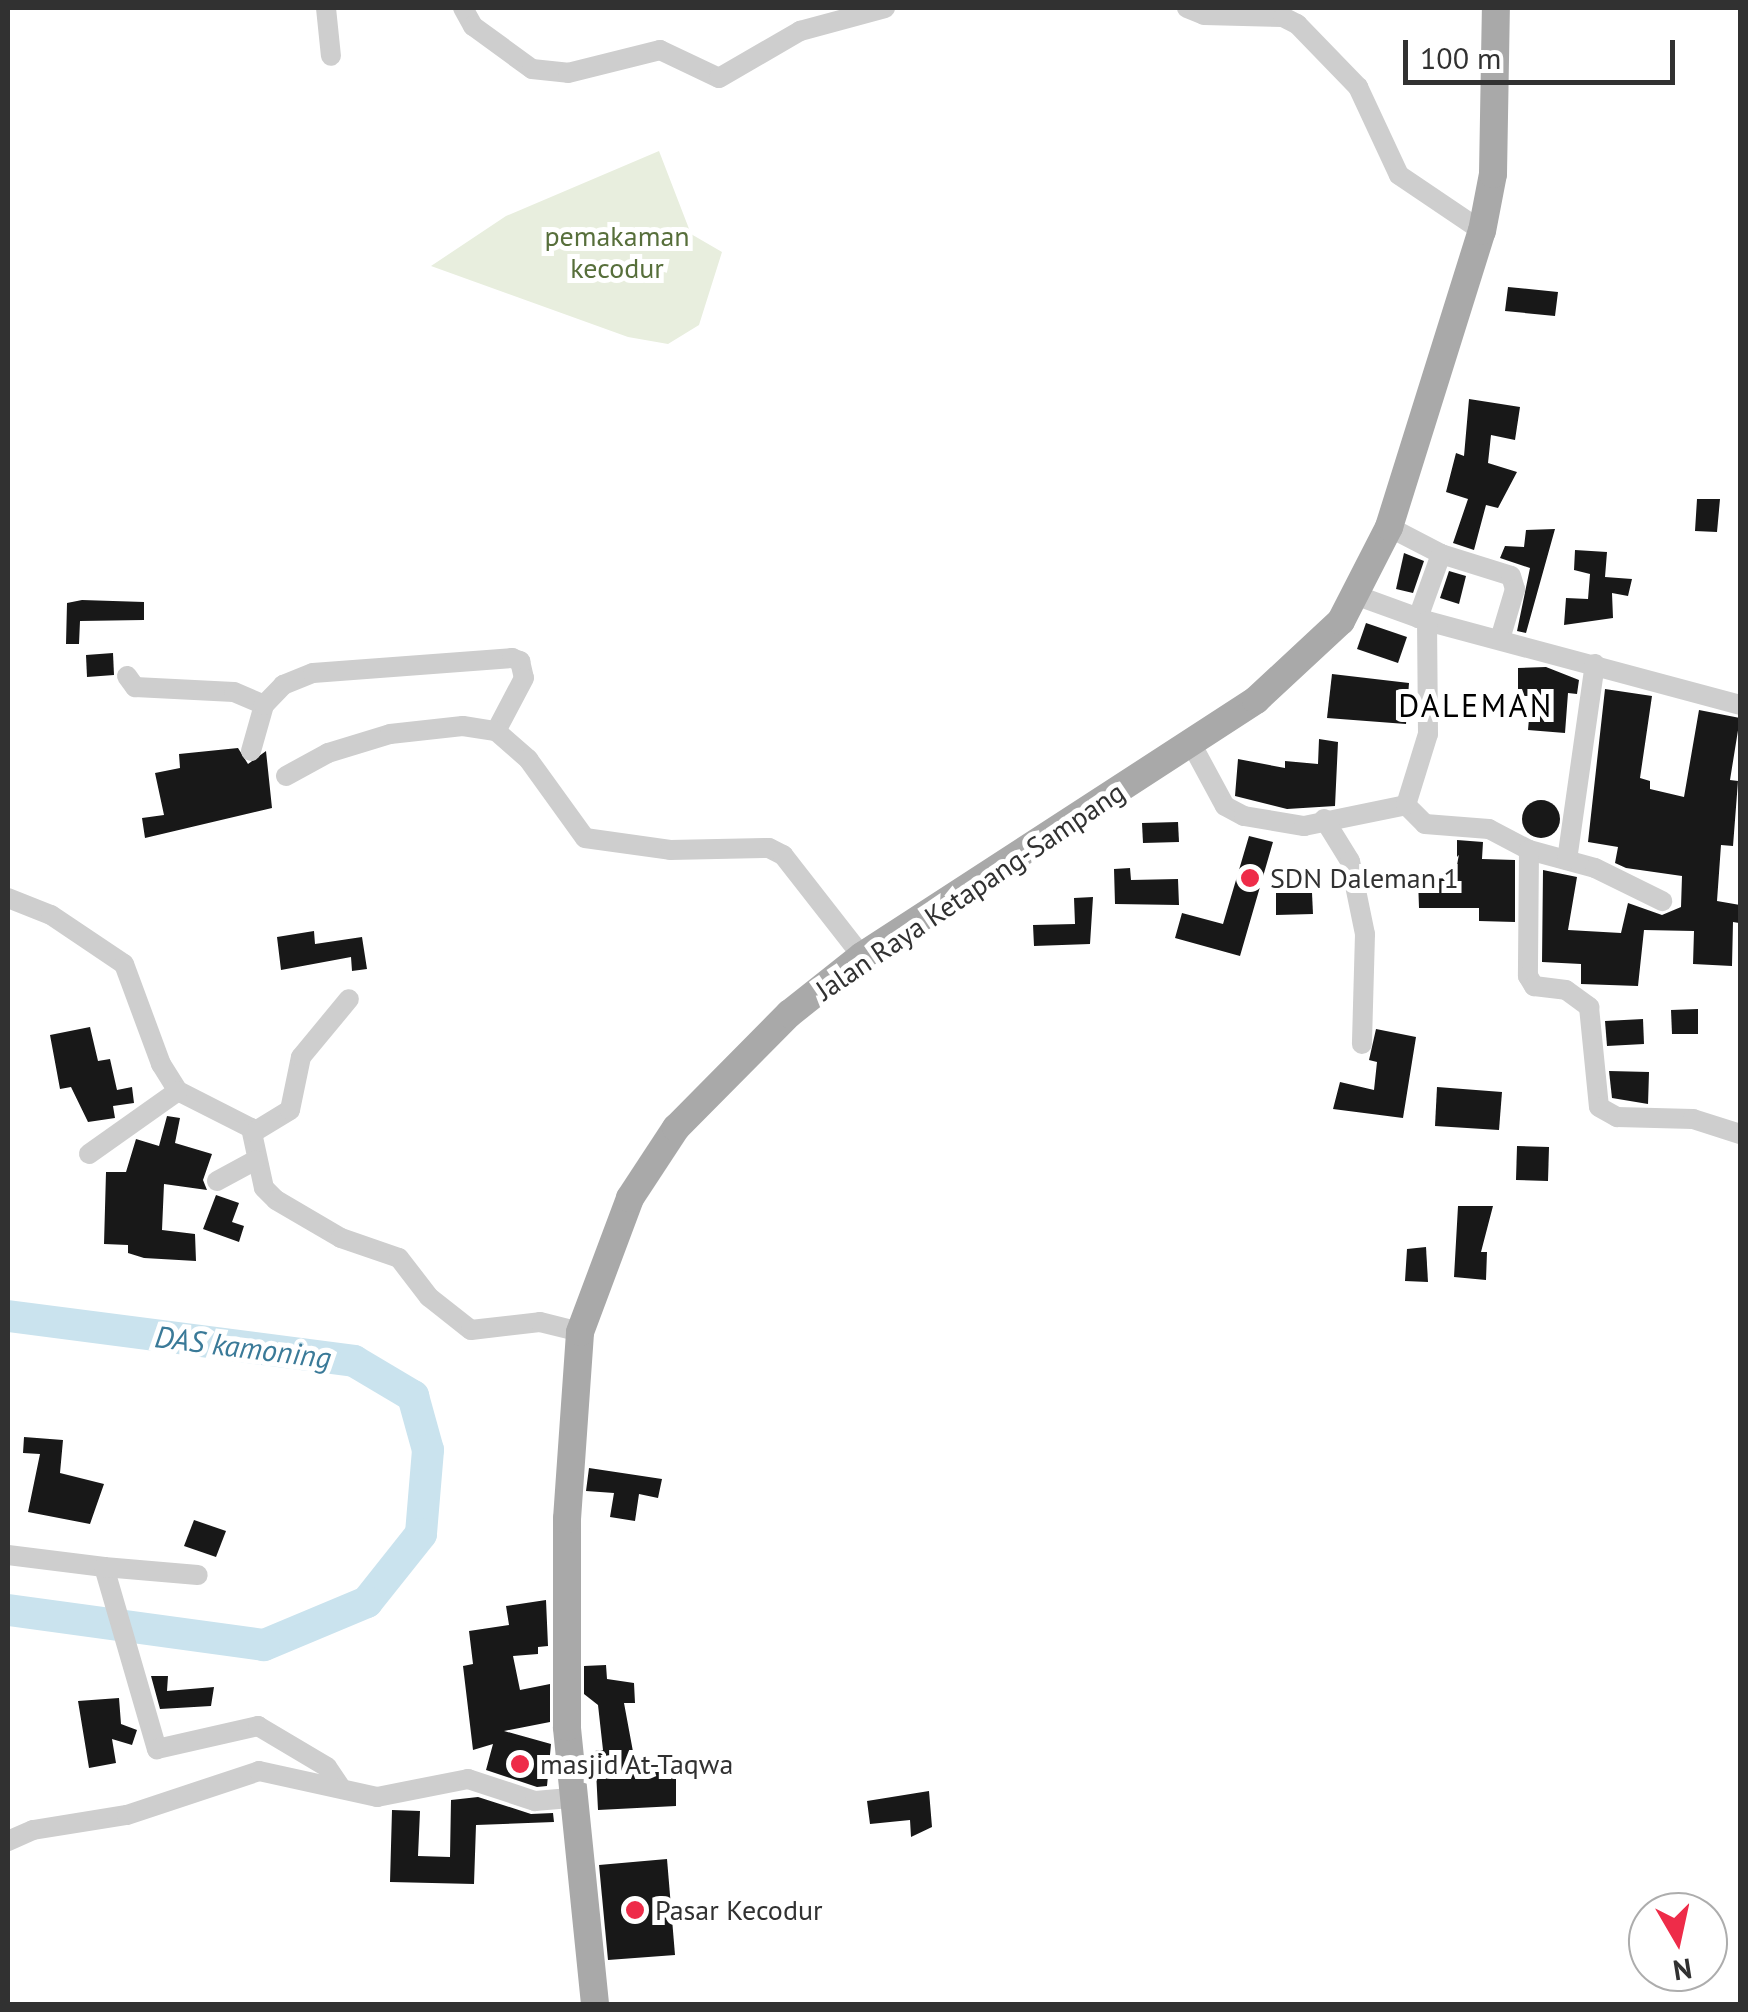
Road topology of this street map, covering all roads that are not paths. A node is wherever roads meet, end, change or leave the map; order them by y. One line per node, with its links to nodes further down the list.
1 (326, 8): 6 (street)
2 (463, 8): 3 (street)
3 (885, 8)
4 (1187, 8): 7 (street)
5 (1496, 8): 7 (main road, Jalan Raya Ketapang-Sampang)
6 (331, 56)
7 (1482, 231): 8 (main road, Jalan Raya Ketapang-Sampang)
8 (1389, 527): 9 (street); 10 (main road, Jalan Raya Ketapang-Sampang)
9 (1442, 554): 11 (street); 12 (street)
10 (1358, 596): 11 (street); 18 (main road, Jalan Raya Ketapang-Sampang)
11 (1422, 620): 12 (street); 21 (street)
12 (1500, 639): 13 (street)
13 (1595, 664): 16 (street); 24 (street)
14 (127, 676): 15 (street)
15 (264, 705): 17 (street); 19 (street)
16 (1740, 705)
17 (496, 731): 20 (street); 27 (street)
18 (1192, 745): 22 (street); 27 (main road, Jalan Raya Ketapang-Sampang)
19 (251, 751)
20 (286, 776)
21 (1406, 805): 22 (street); 23 (street)
22 (1324, 820): 29 (street)
23 (1529, 850): 24 (street); 32 (street)
24 (1568, 860): 26 (street)
25 (8, 898): 30 (street)
26 (1662, 902)
27 (862, 956): 36 (main road, Jalan Raya Ketapang-Sampang)
28 (350, 999): 31 (street)
29 (1362, 1044)
30 (178, 1091): 31 (street); 33 (street)
31 (254, 1132): 34 (street)
32 (1740, 1134)
33 (89, 1154)
34 (256, 1160): 35 (street); 36 (street)
35 (217, 1182)
36 (580, 1332): 41 (main road, Jalan Raya Ketapang-Sampang)
37 (8, 1554): 38 (street)
38 (104, 1567): 39 (street); 40 (street)
39 (198, 1575)
40 (339, 1785): 41 (street); 42 (street)
41 (573, 1798): 43 (main road, Jalan Raya Ketapang-Sampang)
42 (8, 1841)
43 (596, 2004)

